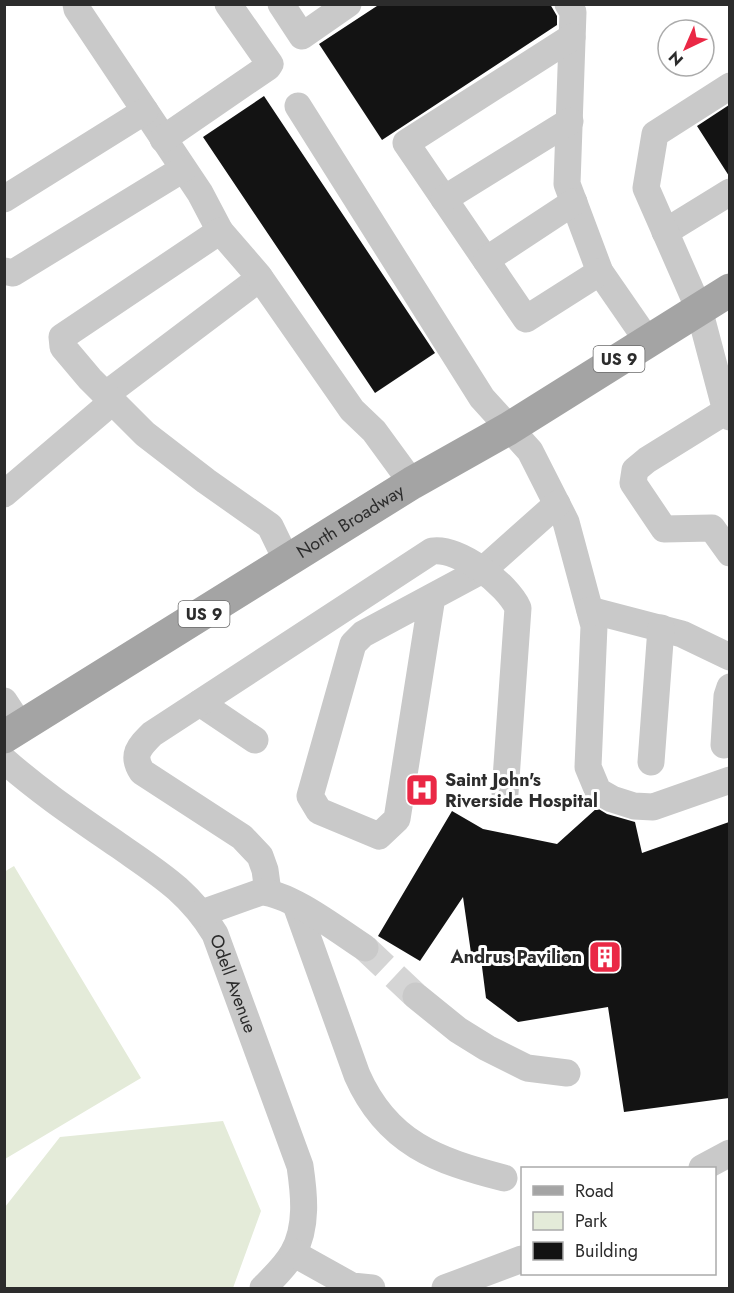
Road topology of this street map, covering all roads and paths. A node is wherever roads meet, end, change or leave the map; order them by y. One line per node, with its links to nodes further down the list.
1 (76, 4): 9 (street)
2 (228, 4): 11 (street)
3 (281, 4): 4 (street)
4 (348, 4)
5 (568, 4): 6 (street)
6 (572, 37): 10 (street); 15 (street)
7 (729, 86): 18 (street)
8 (298, 106): 28 (street)
9 (144, 111): 11 (street); 14 (street)
10 (570, 121): 15 (street); 16 (street)
11 (164, 139): 12 (street)
12 (183, 168): 17 (street); 20 (street)
13 (729, 192): 18 (street)
14 (4, 199)
15 (444, 199): 19 (street)
16 (574, 202): 19 (street); 21 (street)
17 (220, 231): 22 (street); 26 (street)
18 (665, 232): 24 (street)
19 (486, 260): 21 (street)
20 (4, 271)
21 (600, 272): 25 (street)
22 (260, 278): 26 (street); 29 (street)
23 (729, 290): 24 (main road, North Broadway / US 9)
24 (699, 309): 25 (main road, North Broadway / US 9); 27 (street)
25 (647, 340): 28 (main road, North Broadway / US 9)
26 (109, 398): 30 (street); 33 (street)
27 (728, 414): 32 (street)
28 (508, 429): 29 (main road, North Broadway / US 9); 31 (street)
29 (412, 483): 33 (main road, North Broadway / US 9)
30 (4, 494)
31 (557, 504): 34 (street); 36 (street)
32 (729, 553)
33 (287, 561): 41 (main road, North Broadway / US 9)
34 (484, 569): 35 (street); 40 (street); 47 (street)
35 (432, 597): 35 (street)
36 (590, 610): 37 (street); 46 (street)
37 (661, 628): 38 (street); 45 (street)
38 (729, 657)
39 (729, 687): 43 (street)
40 (200, 703): 42 (street); 48 (street)
41 (10, 722)
42 (255, 740)
43 (724, 745)
44 (4, 760): 50 (street, Odell Avenue)
45 (651, 762)
46 (729, 780)
47 (505, 793)
48 (268, 892): 49 (street); 50 (street)
49 (296, 904): 51 (street); 56 (street)
50 (202, 913): 57 (street, Odell Avenue)
51 (365, 948)
52 (416, 996): 53 (street)
53 (567, 1073)
54 (729, 1153): 55 (street)
55 (704, 1167)
56 (504, 1178)
57 (294, 1252): 59 (street); 60 (street, Odell Avenue)
58 (521, 1259): 61 (street)
59 (355, 1287)
60 (263, 1288)
61 (445, 1288)

